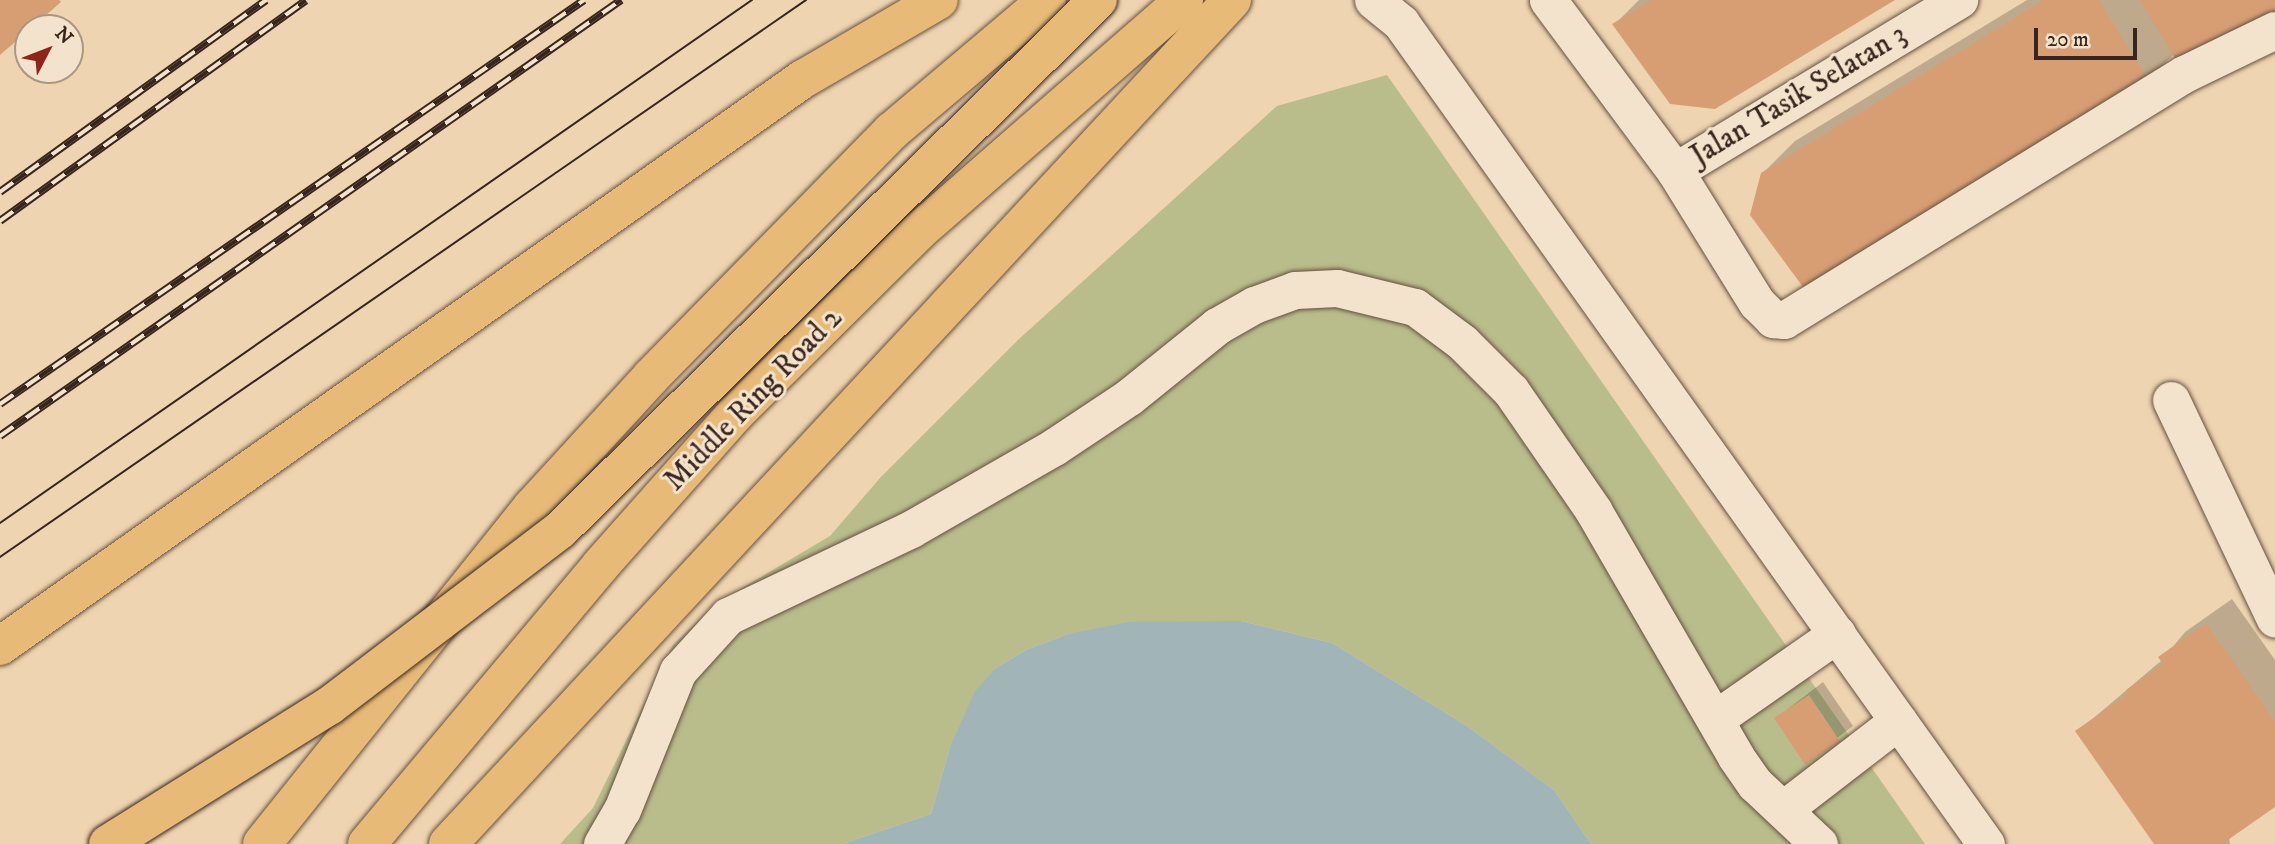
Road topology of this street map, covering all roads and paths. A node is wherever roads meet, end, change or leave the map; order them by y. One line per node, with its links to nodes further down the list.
1 (939, 0): 15 (highway)
2 (1047, 0): 20 (highway)
3 (1098, 0): 19 (highway, bridge)
4 (1184, 0): 21 (highway, Middle Ring Road 2)
5 (1231, 0): 22 (highway)
6 (1373, 0): 9 (street)
7 (1548, 0): 11 (street)
8 (1959, 0): 11 (street, Jalan Tasik Selatan 3)
9 (1399, 12): 14 (street)
10 (2275, 30): 11 (street)
11 (1675, 171)
12 (2171, 400): 13 (street)
13 (2275, 619)
14 (1837, 634): 16 (street); 17 (street)
15 (0, 646)
16 (1715, 719): 18 (street); 23 (street)
17 (1898, 721): 18 (street); 25 (street)
18 (1785, 808): 24 (street)
19 (108, 844)
20 (262, 844)
21 (368, 844)
22 (448, 844)
23 (602, 844)
24 (1819, 844)
25 (1986, 844)

